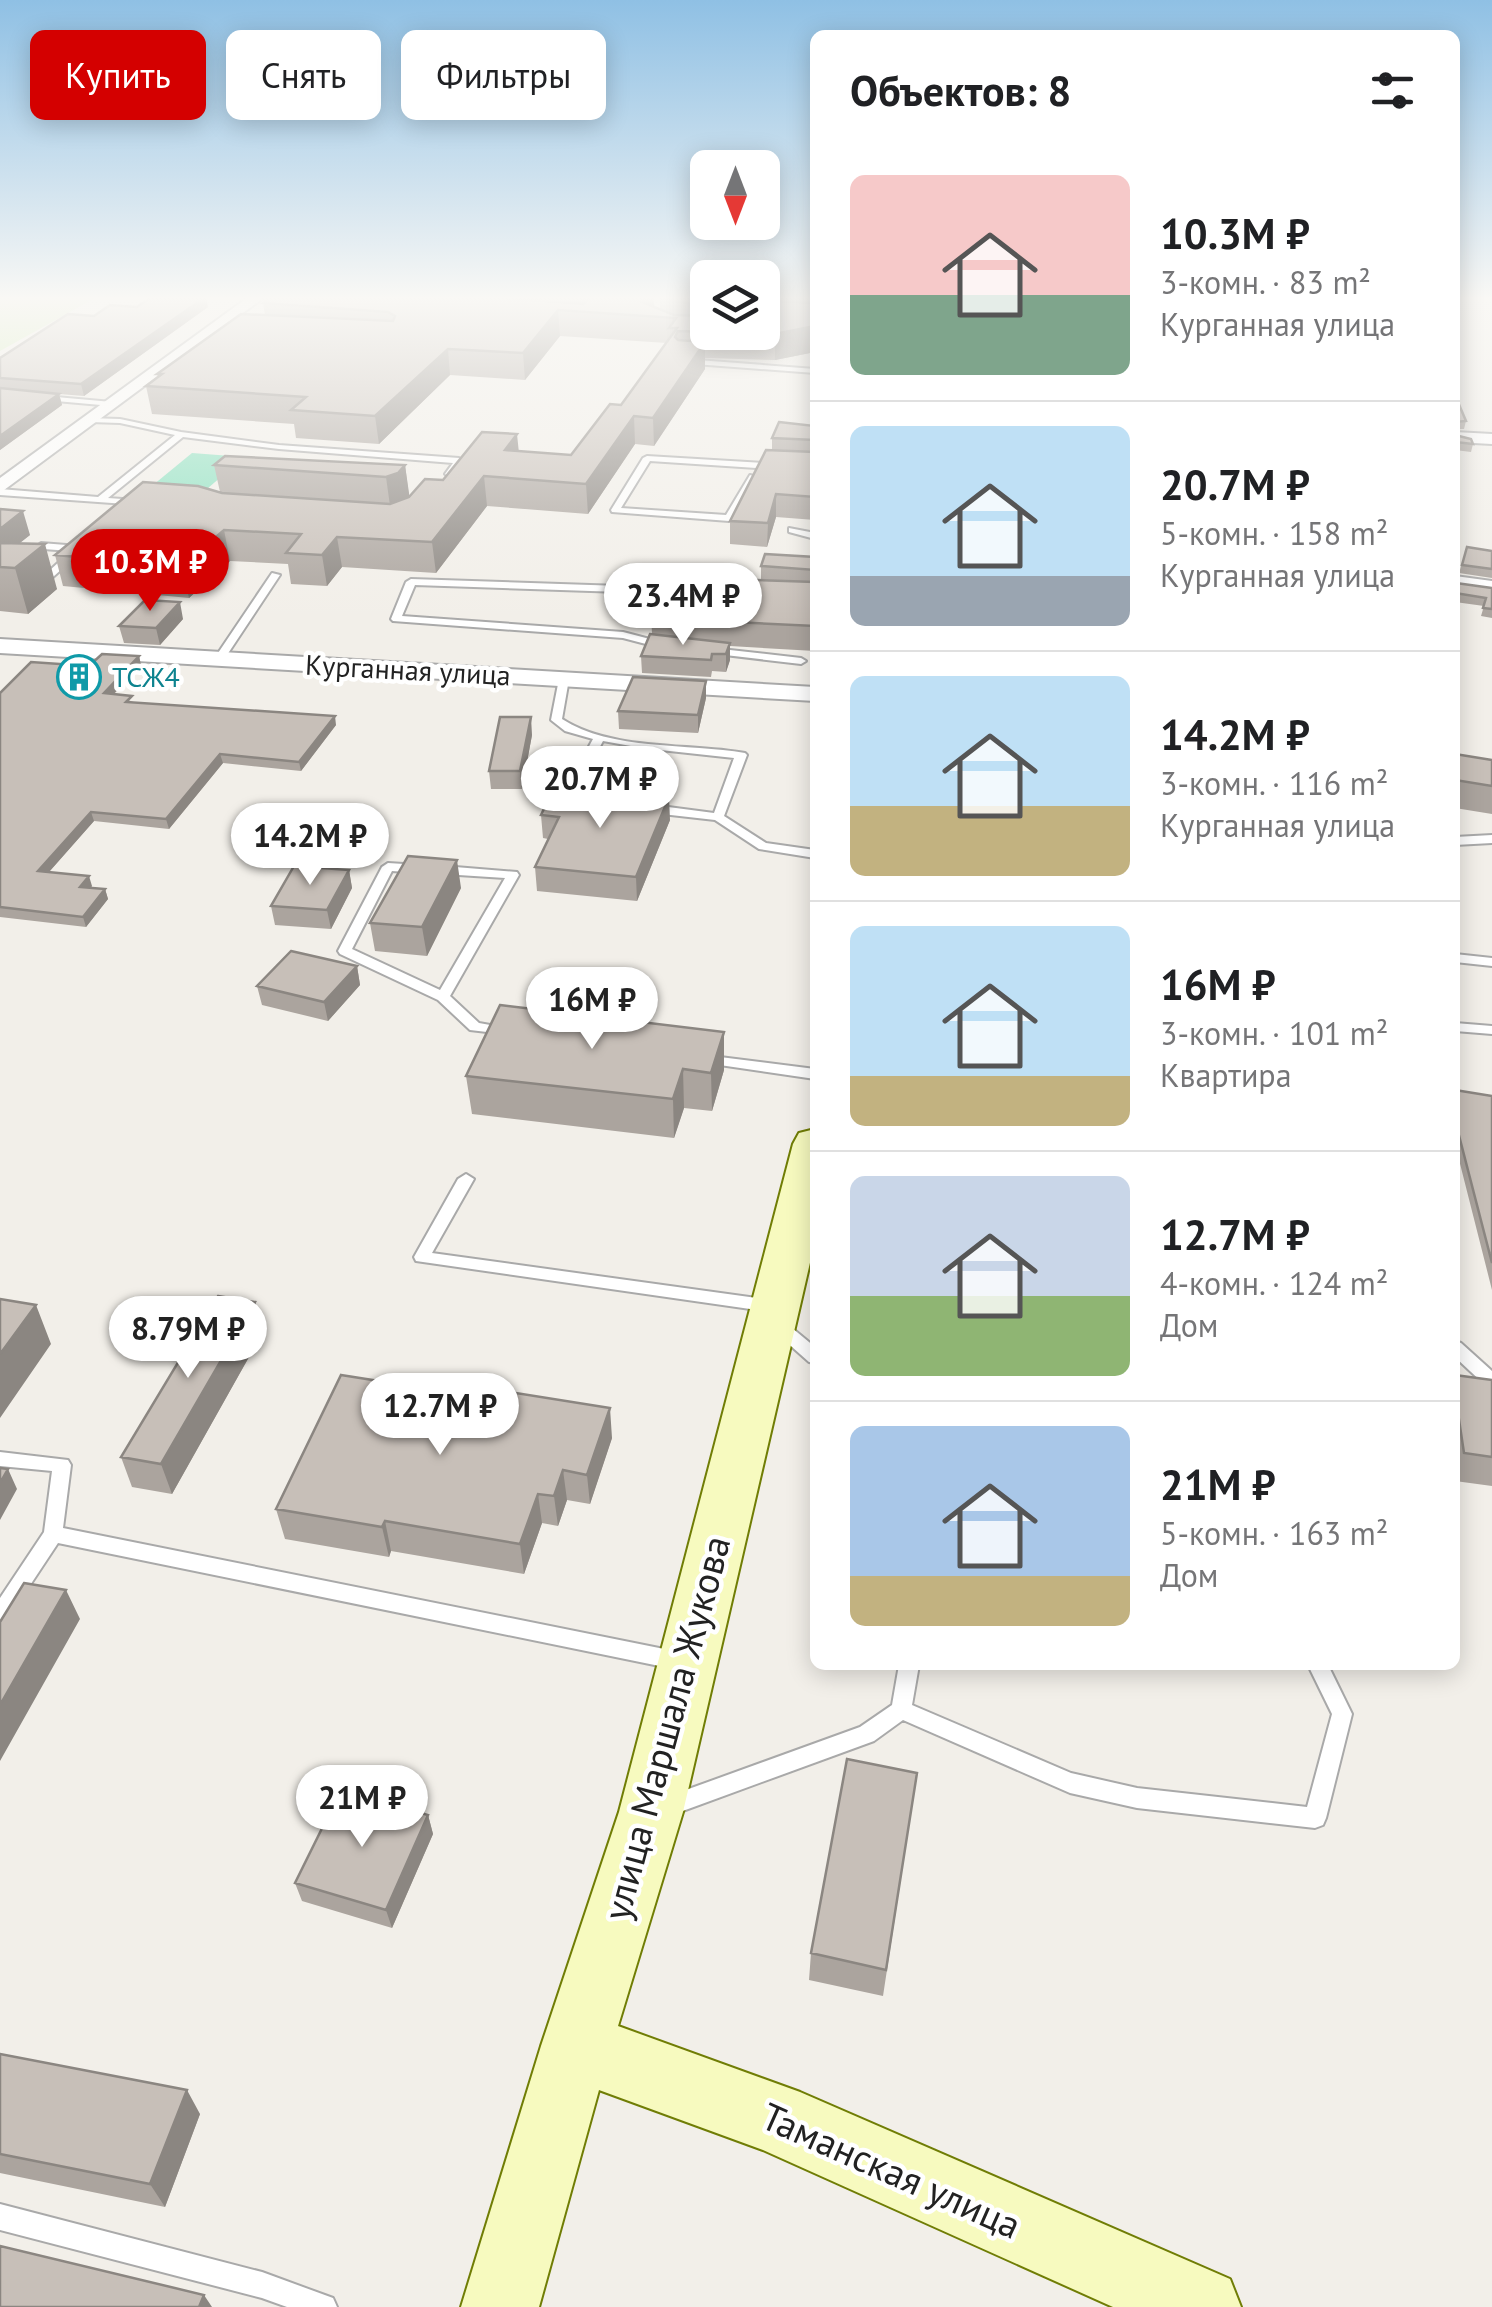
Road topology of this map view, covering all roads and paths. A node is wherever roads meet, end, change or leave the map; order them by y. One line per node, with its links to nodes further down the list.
1 (110, 406): 2 (street)
2 (90, 420): 3 (lane); 9 (street)
3 (181, 434): 8 (lane); 10 (lane)
4 (1460, 437): 5 (street)
5 (1492, 440)
6 (760, 465): 6 (lane); 7 (lane)
7 (810, 468)
8 (436, 488)
9 (0, 489): 10 (lane)
10 (100, 500): 11 (lane)
11 (156, 504)
12 (792, 530): 13 (lane)
13 (810, 535)
14 (275, 575): 22 (lane)
15 (0, 580): 15 (lane)
16 (1460, 583): 17 (street)
17 (1492, 587)
18 (686, 591): 20 (lane)
19 (0, 646): 22 (street, Курганная улица)
20 (687, 648)
21 (706, 650): 23 (lane)
22 (219, 659): 24 (street, Курганная улица)
23 (801, 661)
24 (564, 680): 25 (street, Курганная улица); 26 (lane)
25 (810, 694)
26 (600, 738): 27 (lane); 29 (lane)
27 (586, 800)
28 (642, 808): 29 (lane)
29 (718, 817): 32 (lane)
30 (1492, 838): 31 (lane)
31 (1460, 841)
32 (810, 853)
33 (1460, 959): 34 (lane)
34 (1492, 962)
35 (444, 997): 35 (lane); 38 (lane)
36 (1460, 1027): 37 (lane)
37 (1492, 1030)
38 (532, 1035)
39 (683, 1056): 40 (lane)
40 (810, 1073)
41 (466, 1179): 43 (lane)
42 (810, 1179): 43 (main road, улица Маршала Жукова)
43 (790, 1301): 49 (main road, улица Маршала Жукова)
44 (1460, 1352): 45 (lane)
45 (1492, 1381)
46 (0, 1459): 47 (lane)
47 (53, 1534): 48 (lane); 49 (lane)
48 (0, 1614)
49 (688, 1662): 53 (main road, улица Маршала Жукова)
50 (908, 1670): 52 (lane)
51 (1320, 1670): 52 (lane)
52 (901, 1710): 53 (lane)
53 (651, 1812): 54 (main road, улица Маршала Жукова)
54 (576, 2046): 57 (main road, улица Маршала Жукова); 58 (main road, Таманская улица)
55 (0, 2218): 56 (lane)
56 (324, 2307)
57 (500, 2307)
58 (1202, 2307)

